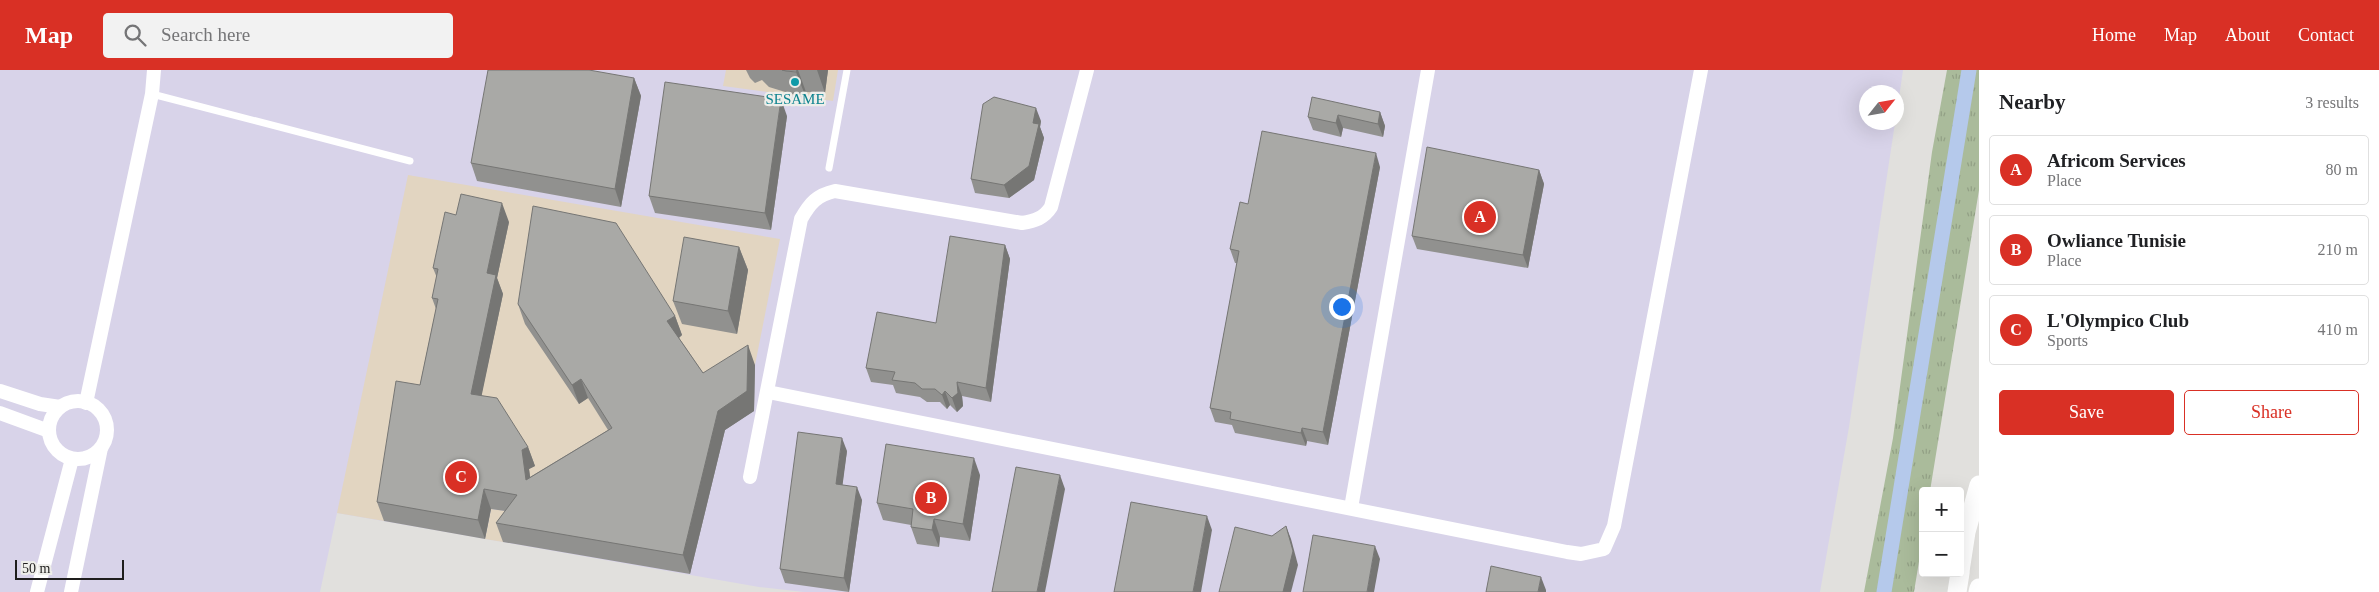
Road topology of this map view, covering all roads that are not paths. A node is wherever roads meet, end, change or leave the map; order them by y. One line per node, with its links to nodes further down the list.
1 (154, 70): 6 (street)
2 (847, 70): 8 (lane)
3 (1087, 70): 10 (street)
4 (1428, 70): 19 (street)
5 (1701, 70): 19 (street)
6 (152, 94): 7 (lane); 11 (street)
7 (410, 161)
8 (829, 168)
9 (0, 391): 12 (street)
10 (768, 392): 17 (street); 19 (street)
11 (86, 403): 12 (street); 15 (street)
12 (60, 408): 14 (street)
13 (0, 414): 14 (street)
14 (48, 431): 16 (street)
15 (101, 448): 16 (street); 24 (street)
16 (72, 459): 23 (street)
17 (750, 477)
18 (1979, 485): 20 (street)
19 (1351, 508)
20 (1964, 545)
21 (1959, 577): 25 (street)
22 (1979, 588): 26 (street)
23 (37, 592)
24 (71, 592)
25 (1957, 592)
26 (1978, 592)

